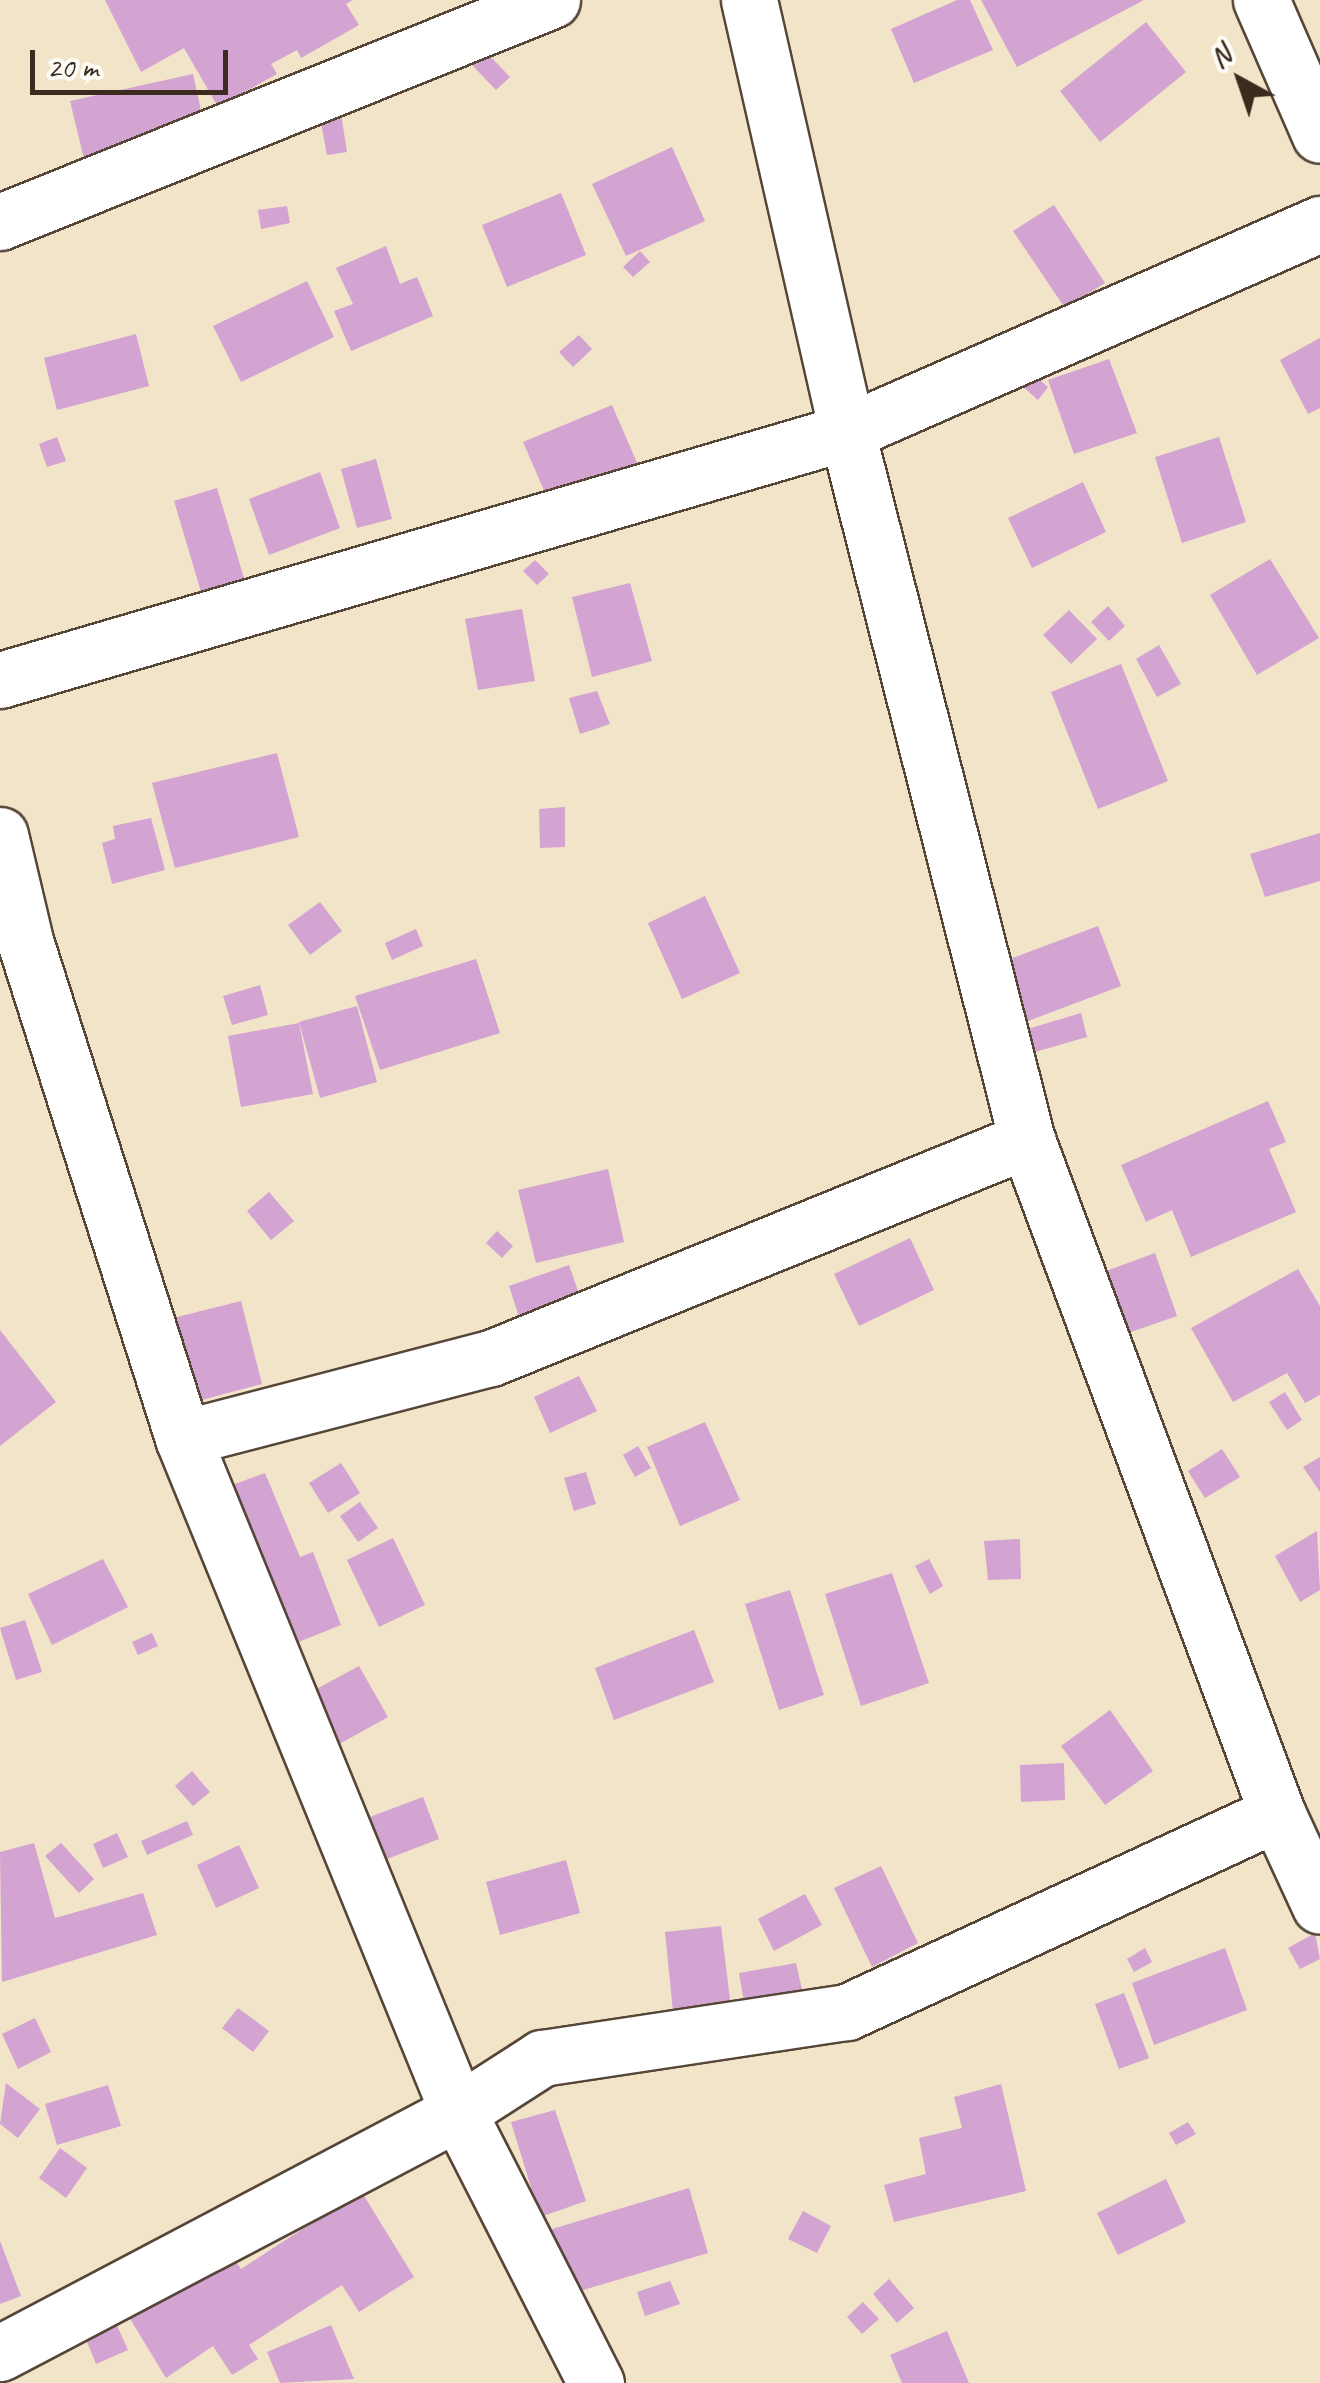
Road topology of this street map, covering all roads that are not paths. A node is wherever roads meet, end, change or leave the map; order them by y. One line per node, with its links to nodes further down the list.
1 (552, 0): 5 (street)
2 (749, 0): 7 (street)
3 (1262, 0): 4 (street)
4 (1320, 135)
5 (0, 222)
6 (1320, 224): 7 (street)
7 (847, 432): 8 (street); 11 (street)
8 (0, 680)
9 (0, 835): 10 (street)
10 (12, 945): 12 (street)
11 (1027, 1140): 12 (street); 13 (street)
12 (183, 1438): 15 (street)
13 (1276, 1814): 14 (street); 15 (street)
14 (1320, 1906)
15 (458, 2112): 16 (street); 17 (street)
16 (0, 2354)
17 (596, 2383)

